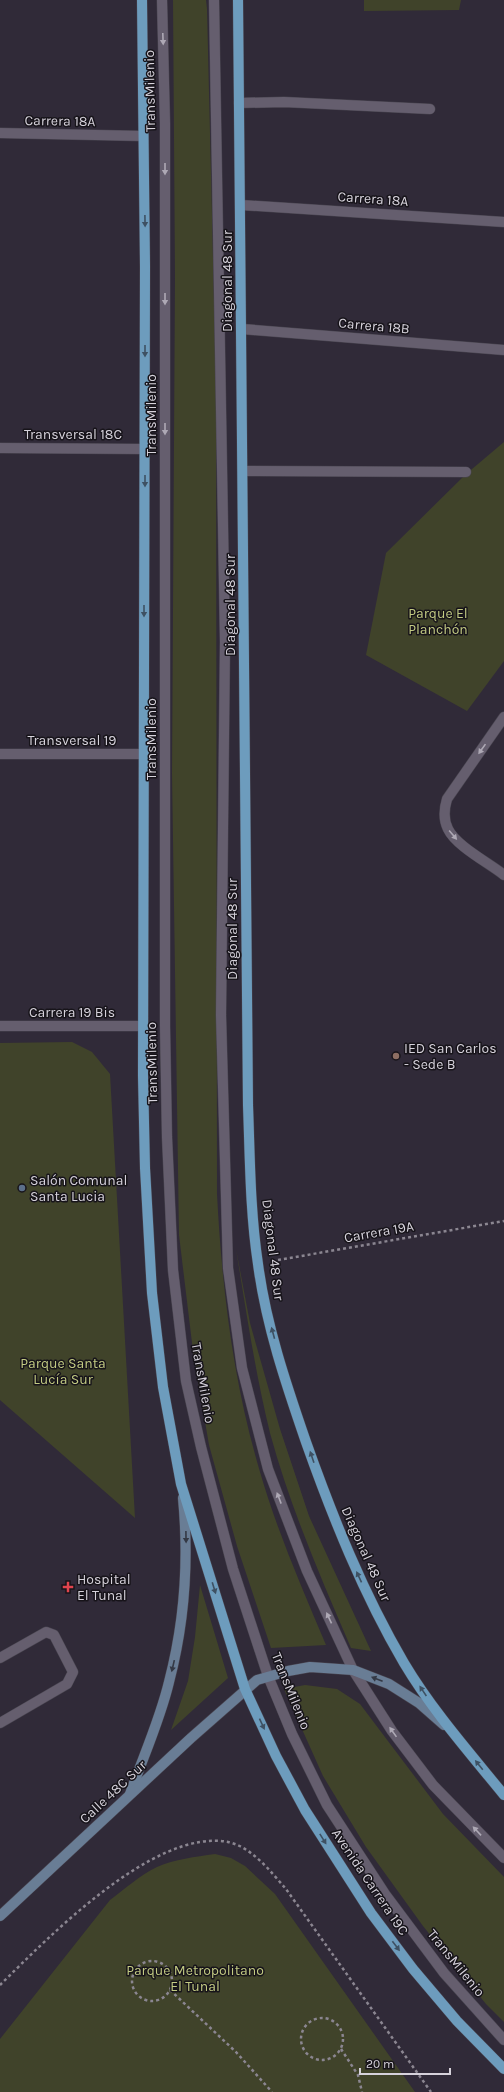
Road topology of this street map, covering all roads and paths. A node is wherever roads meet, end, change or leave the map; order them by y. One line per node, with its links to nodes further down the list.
1 (142, 0): 8 (main road)
2 (162, 0): 28 (street, TransMilenio, one-way to 28)
3 (214, 0): 27 (street, one-way to 3)
4 (238, 0): 5 (main road, Diagonal 48 Sur)
5 (239, 103): 6 (street); 9 (main road, Diagonal 48 Sur)
6 (430, 110)
7 (0, 133): 8 (street, Carrera 18A)
8 (143, 136): 14 (main road, one-way to 14)
9 (241, 205): 10 (street, Carrera 18A); 11 (main road, Diagonal 48 Sur)
10 (504, 222)
11 (242, 329): 12 (street, Carrera 18B); 15 (main road, Diagonal 48 Sur)
12 (504, 350)
13 (0, 448): 14 (street, Transversal 18C)
14 (145, 449): 19 (main road, one-way to 19)
15 (243, 471): 16 (street); 24 (main road, Diagonal 48 Sur)
16 (466, 472)
17 (504, 717): 20 (street, one-way to 20)
18 (0, 754): 19 (street, Transversal 19)
19 (144, 754): 22 (main road)
20 (504, 875)
21 (0, 1026): 22 (street, Carrera 19 Bis)
22 (144, 1026): 25 (main road)
23 (504, 1221): 24 (path, Carrera 19A)
24 (258, 1263): 31 (main road, Diagonal 48 Sur, one-way to 24)
25 (182, 1484): 29 (main road, one-way to 29); 33 (street, one-way to 33)
26 (0, 1658): 30 (street)
27 (353, 1670): 28 (street, Calle 48C Sur); 31 (street, Calle 48C Sur, one-way to 27); 34 (street, one-way to 27)
28 (268, 1676): 29 (street, Calle 48C Sur); 38 (street, TransMilenio)
29 (245, 1689): 33 (street, Calle 48C Sur); 40 (main road, Avenida Carrera 19C, one-way to 40)
30 (0, 1723)
31 (454, 1734): 32 (main road, Diagonal 48 Sur, one-way to 31)
32 (504, 1795)
33 (129, 1796): 35 (street, Calle 48C Sur)
34 (504, 1858)
35 (0, 1916)
36 (0, 1985): 43 (path)
37 (170, 1990): 37 (path); 41 (path)
38 (504, 2040)
39 (341, 2049): 39 (path); 42 (path)
40 (504, 2069)
41 (272, 2092)
42 (362, 2092)
43 (430, 2092)

